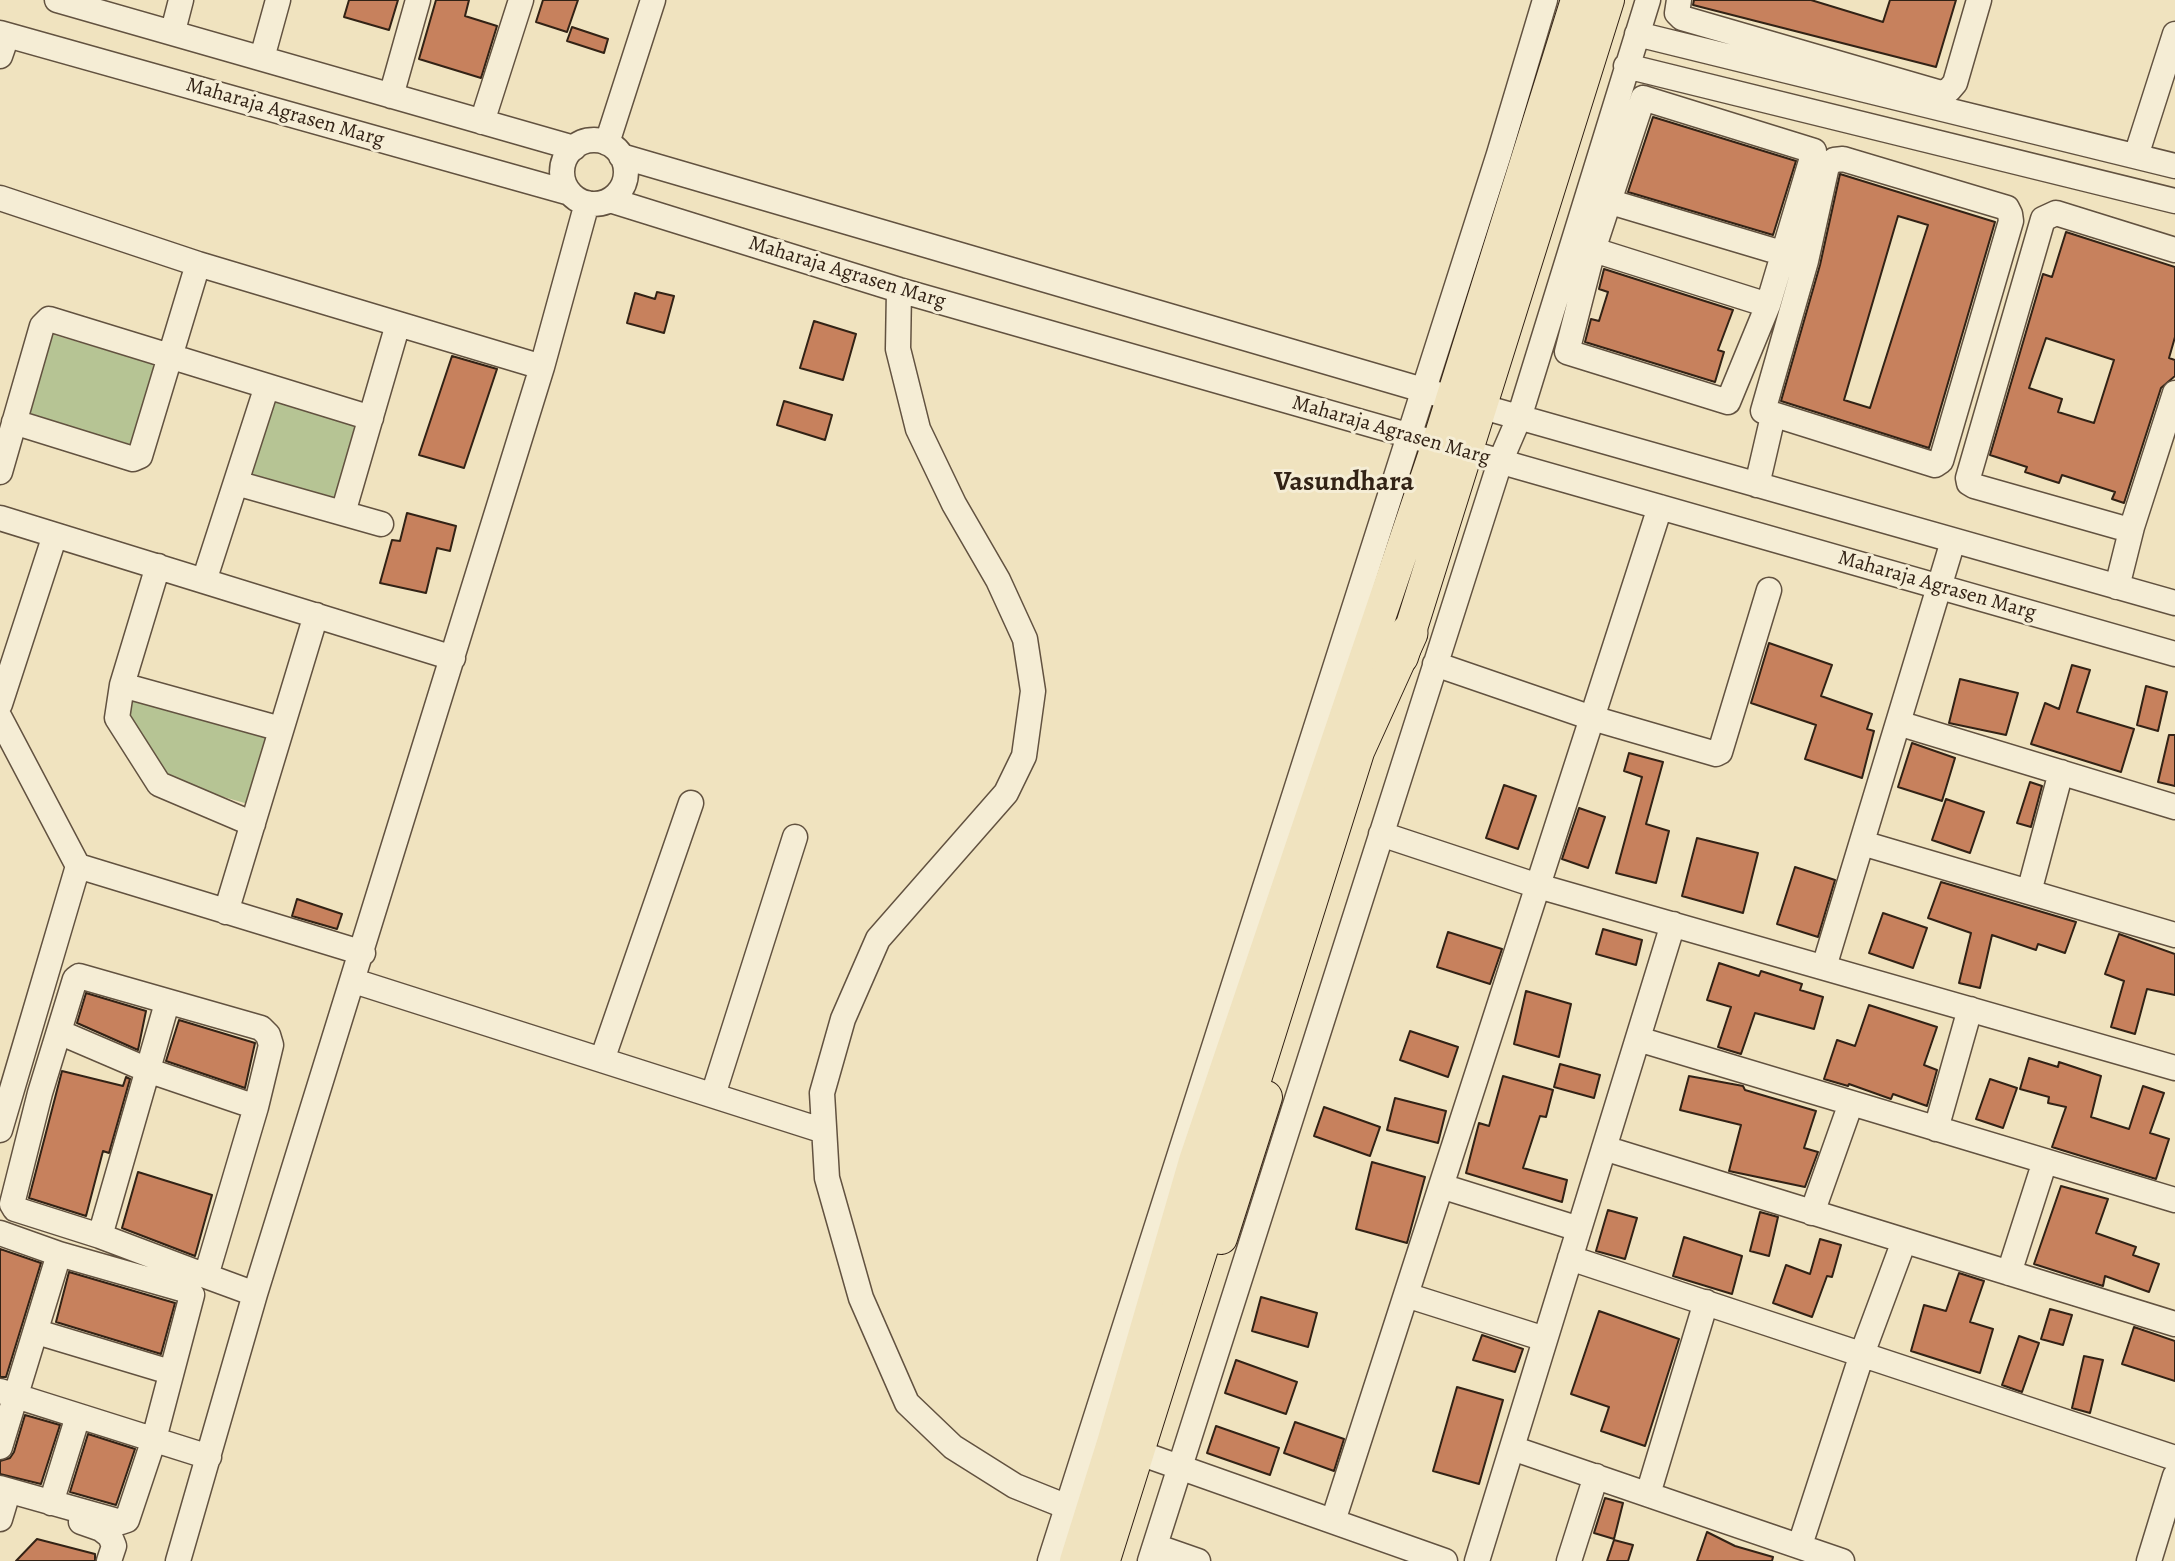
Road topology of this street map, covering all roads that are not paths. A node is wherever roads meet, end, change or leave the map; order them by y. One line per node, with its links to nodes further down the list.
1 (57, 0): 13 (street)
2 (181, 0): 13 (street)
3 (278, 0): 17 (street)
4 (418, 0): 19 (street)
5 (521, 0): 20 (street)
6 (653, 0): 22 (street)
7 (1545, 0): 39 (street)
8 (1577, 0): 41 (main road)
9 (1608, 0): 41 (main road)
10 (1648, 0): 14 (street)
11 (1679, 0): 12 (street)
12 (1979, 0)
13 (173, 31): 17 (street)
14 (1637, 34): 18 (street); 23 (street)
15 (2175, 34): 23 (street)
16 (2, 42): 26 (street, Maharaja Agrasen Marg)
17 (262, 58): 19 (street)
18 (1626, 66): 27 (street); 28 (street)
19 (391, 96): 20 (street)
20 (482, 121): 21 (street)
21 (574, 148): 22 (street); 26 (street)
22 (614, 150): 26 (street); 39 (street)
23 (2136, 156): 24 (street)
24 (2175, 166)
25 (0, 198): 32 (street)
26 (589, 199): 33 (street, Maharaja Agrasen Marg); 37 (street)
27 (1599, 199): 29 (street); 31 (street); 31 (street)
28 (2175, 201)
29 (1583, 247): 34 (street); 34 (street); 44 (street)
30 (2175, 250): 56 (street)
31 (1785, 254): 34 (street)
32 (198, 264): 35 (street); 36 (street)
33 (899, 290): 46 (street, Maharaja Agrasen Marg); 104 (street)
34 (1768, 304)
35 (398, 324): 37 (street); 43 (street)
36 (171, 357): 38 (street); 45 (street); 45 (street)
37 (542, 367): 68 (street)
38 (267, 386): 43 (street); 50 (street)
39 (1423, 390): 41 (street); 46 (street)
40 (2175, 393): 56 (street)
41 (1466, 402): 44 (street); 47 (main road)
42 (1773, 416): 42 (street); 51 (street)
43 (371, 418): 53 (street)
44 (1519, 418): 48 (street); 51 (street)
45 (14, 422): 49 (street)
46 (1408, 436): 47 (street, Maharaja Agrasen Marg); 140 (street)
47 (1452, 448): 48 (street, Maharaja Agrasen Marg); 66 (main road); 147 (main road)
48 (1500, 461): 52 (street, Maharaja Agrasen Marg); 69 (street)
49 (0, 472)
50 (236, 483): 53 (street); 60 (street)
51 (1756, 485): 58 (street)
52 (1660, 507): 61 (street, Maharaja Agrasen Marg); 73 (street)
53 (343, 513): 55 (street)
54 (0, 518): 57 (street)
55 (381, 524)
56 (2132, 527): 62 (street)
57 (55, 535): 59 (street); 71 (street)
58 (1953, 541): 61 (street); 62 (street)
59 (158, 566): 60 (street); 70 (street)
60 (204, 581): 65 (street)
61 (1939, 587): 67 (street, Maharaja Agrasen Marg); 74 (street)
62 (2117, 587): 64 (street)
63 (1769, 590): 73 (street)
64 (2175, 603)
65 (316, 615): 68 (street); 75 (street)
66 (1409, 634): 131 (main road); 148 (highway)
67 (2175, 654)
68 (453, 658): 89 (street)
69 (1435, 664): 73 (street); 80 (street)
70 (122, 685): 75 (street); 79 (street)
71 (0, 704)
72 (0, 718): 83 (street)
73 (1592, 718): 84 (street)
74 (1898, 723): 76 (street); 82 (street)
75 (281, 729): 79 (street)
76 (2061, 772): 78 (street); 85 (street)
77 (691, 803): 96 (street)
78 (2175, 807)
79 (253, 824): 86 (street)
80 (1381, 834): 84 (street); 134 (street)
81 (795, 837): 99 (street)
82 (1862, 843): 85 (street); 90 (street)
83 (78, 866): 86 (street); 102 (street)
84 (1538, 886): 87 (street); 107 (street)
85 (2029, 892): 88 (street)
86 (226, 912): 89 (street)
87 (1673, 924): 90 (street); 95 (street)
88 (2174, 930)
89 (363, 953): 91 (street)
90 (1824, 967): 93 (street)
91 (354, 981): 96 (street); 118 (street)
92 (167, 1003): 94 (street); 98 (street); 101 (street)
93 (1970, 1009): 97 (street); 103 (street)
94 (59, 1032): 98 (street); 112 (street)
95 (1637, 1039): 100 (street); 105 (street)
96 (601, 1060): 99 (street)
97 (2175, 1068)
98 (150, 1071): 101 (street); 112 (street)
99 (713, 1096): 104 (street)
100 (1851, 1103): 103 (street); 109 (street)
101 (256, 1107): 117 (street)
102 (0, 1129)
103 (1936, 1129): 106 (street)
104 (824, 1131): 140 (street)
105 (1604, 1148): 109 (street); 110 (street)
106 (2045, 1161): 108 (street); 116 (street)
107 (1441, 1186): 110 (street); 119 (street)
108 (2175, 1200)
109 (1812, 1213): 113 (street)
110 (1579, 1229): 115 (street)
111 (0, 1233): 114 (street)
112 (100, 1236): 117 (street)
113 (1904, 1241): 116 (street); 124 (street)
114 (59, 1254): 122 (street); 125 (street)
115 (1570, 1258): 120 (street); 123 (street)
116 (2009, 1273): 121 (street)
117 (206, 1276): 118 (street)
118 (255, 1294): 132 (street)
119 (1406, 1295): 123 (street); 141 (street)
120 (1706, 1302): 124 (street); 137 (street)
121 (2175, 1324)
122 (37, 1332): 125 (street); 126 (street)
123 (1545, 1339): 130 (street)
124 (1861, 1354): 133 (street); 142 (street)
125 (170, 1372): 128 (street)
126 (9, 1394): 127 (street); 129 (street)
127 (78, 1416): 128 (street); 139 (street)
128 (154, 1439): 132 (street); 139 (street)
129 (0, 1447)
130 (1512, 1448): 135 (street); 152 (street)
131 (1148, 1456): 134 (street); 149 (main road)
132 (209, 1457): 145 (street)
133 (2175, 1458)
134 (1180, 1467): 141 (street); 143 (street)
135 (1595, 1476): 137 (street); 153 (street)
136 (2175, 1476): 155 (street)
137 (1648, 1494): 142 (street)
138 (1, 1501): 139 (street); 144 (street)
139 (51, 1503)
140 (1065, 1506): 146 (street)
141 (1333, 1521): 151 (street)
142 (1800, 1545): 154 (street)
143 (1153, 1553): 150 (street)
144 (109, 1561)
145 (177, 1561)
146 (1050, 1561)
147 (1076, 1561)
148 (1101, 1561)
149 (1115, 1561)
150 (1198, 1561)
151 (1445, 1561)
152 (1477, 1561)
153 (1569, 1561)
154 (1842, 1561)
155 (2149, 1561)

